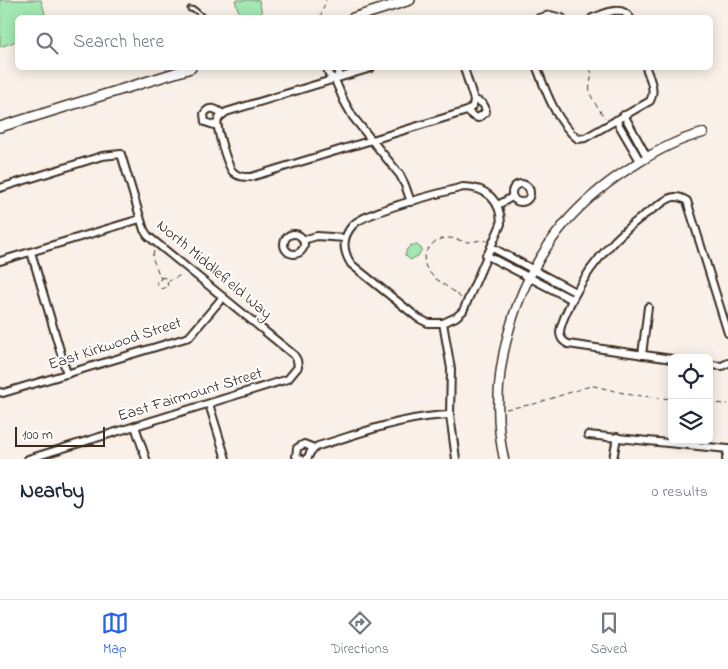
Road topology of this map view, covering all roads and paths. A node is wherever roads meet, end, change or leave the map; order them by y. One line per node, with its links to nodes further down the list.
1 (326, 0): 5 (path)
2 (410, 0): 6 (main road)
3 (190, 9): 4 (lane)
4 (201, 15)
5 (321, 15)
6 (362, 15)
7 (601, 15): 8 (street)
8 (628, 15)
9 (184, 70): 24 (main road)
10 (327, 70): 17 (street)
11 (338, 70): 17 (street)
12 (365, 70): 17 (street)
13 (465, 70): 18 (street)
14 (538, 70): 23 (street)
15 (591, 70): 22 (path)
16 (647, 70): 21 (street)
17 (335, 80): 20 (street); 27 (street)
18 (474, 100): 19 (street); 19 (street)
19 (467, 111): 27 (street)
20 (223, 114): 25 (street); 25 (street)
21 (624, 115): 23 (street); 28 (street)
22 (606, 119)
23 (616, 120): 28 (street)
24 (0, 126)
25 (217, 126): 27 (street)
26 (703, 133): 28 (street)
27 (372, 140): 31 (street)
28 (643, 159): 41 (street)
29 (0, 188): 33 (street, North Middlefield Way)
30 (512, 197): 32 (street)
31 (411, 202): 32 (street); 34 (street)
32 (498, 205): 36 (street)
33 (140, 219): 38 (street); 46 (street, North Middlefield Way)
34 (345, 238): 35 (street); 50 (street)
35 (303, 240)
36 (489, 244): 39 (street); 41 (street); 47 (path)
37 (154, 251): 43 (path)
38 (31, 252): 40 (street); 57 (street)
39 (486, 255): 41 (street); 50 (street)
40 (0, 261)
41 (532, 273): 45 (street); 48 (street); 76 (street)
42 (183, 274): 44 (path)
43 (161, 279): 44 (path); 44 (path)
44 (167, 282)
45 (575, 292): 48 (street); 51 (street)
46 (223, 297): 56 (street, North Middlefield Way); 57 (street, East Kirkwood Street)
47 (461, 299)
48 (571, 299): 52 (street)
49 (648, 306): 52 (street)
50 (443, 323): 64 (street)
51 (728, 333)
52 (642, 355): 53 (street)
53 (668, 358)
54 (728, 364): 55 (street)
55 (713, 365)
56 (298, 367): 61 (street, East Fairmount Street)
57 (68, 374): 58 (street, East Kirkwood Street)
58 (0, 392)
59 (668, 399): 63 (path)
60 (713, 403): 62 (path)
61 (209, 404): 65 (street, East Fairmount Street); 72 (street)
62 (728, 404)
63 (506, 410)
64 (450, 415): 68 (street); 75 (street)
65 (135, 426): 70 (street, East Fairmount Street); 71 (street)
66 (588, 435): 67 (street)
67 (617, 438): 69 (street); 77 (street)
68 (314, 448): 73 (street); 74 (street)
69 (728, 449): 78 (street)
70 (28, 459)
71 (146, 459)
72 (226, 459)
73 (301, 459)
74 (307, 459)
75 (456, 459)
76 (504, 459)
77 (614, 459)
78 (726, 459)

